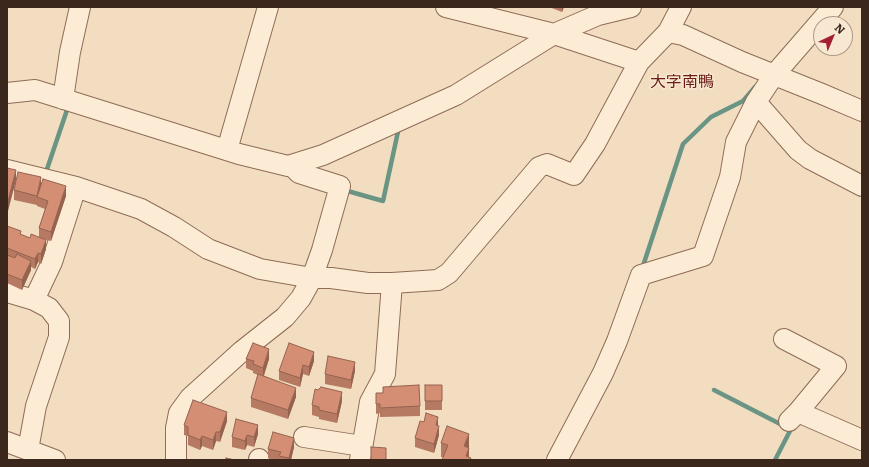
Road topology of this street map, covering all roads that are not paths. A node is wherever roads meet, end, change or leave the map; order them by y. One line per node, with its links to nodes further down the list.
1 (80, 7): 12 (street)
2 (268, 7): 15 (street)
3 (446, 7): 8 (street)
4 (631, 7): 8 (street)
5 (681, 7): 7 (street)
6 (833, 7): 10 (street)
7 (668, 32): 9 (street); 10 (street)
8 (554, 34): 9 (street); 16 (street)
9 (639, 62): 21 (street)
10 (774, 75): 13 (street); 14 (street)
11 (7, 93): 12 (street)
12 (63, 99): 15 (street)
13 (756, 102): 18 (street); 32 (street)
14 (862, 111)
15 (227, 150): 16 (street)
16 (291, 165): 20 (street)
17 (7, 170): 19 (street)
18 (862, 186)
19 (76, 187): 20 (street); 23 (street)
20 (312, 278): 21 (street); 31 (street)
21 (392, 282): 29 (street)
22 (7, 292): 23 (street)
23 (34, 300): 28 (street)
24 (784, 340): 26 (street)
25 (304, 437): 29 (street)
26 (862, 440)
27 (7, 442): 28 (street)
28 (28, 450): 30 (street)
29 (361, 453)
30 (55, 460)
31 (176, 460)
32 (558, 460)

